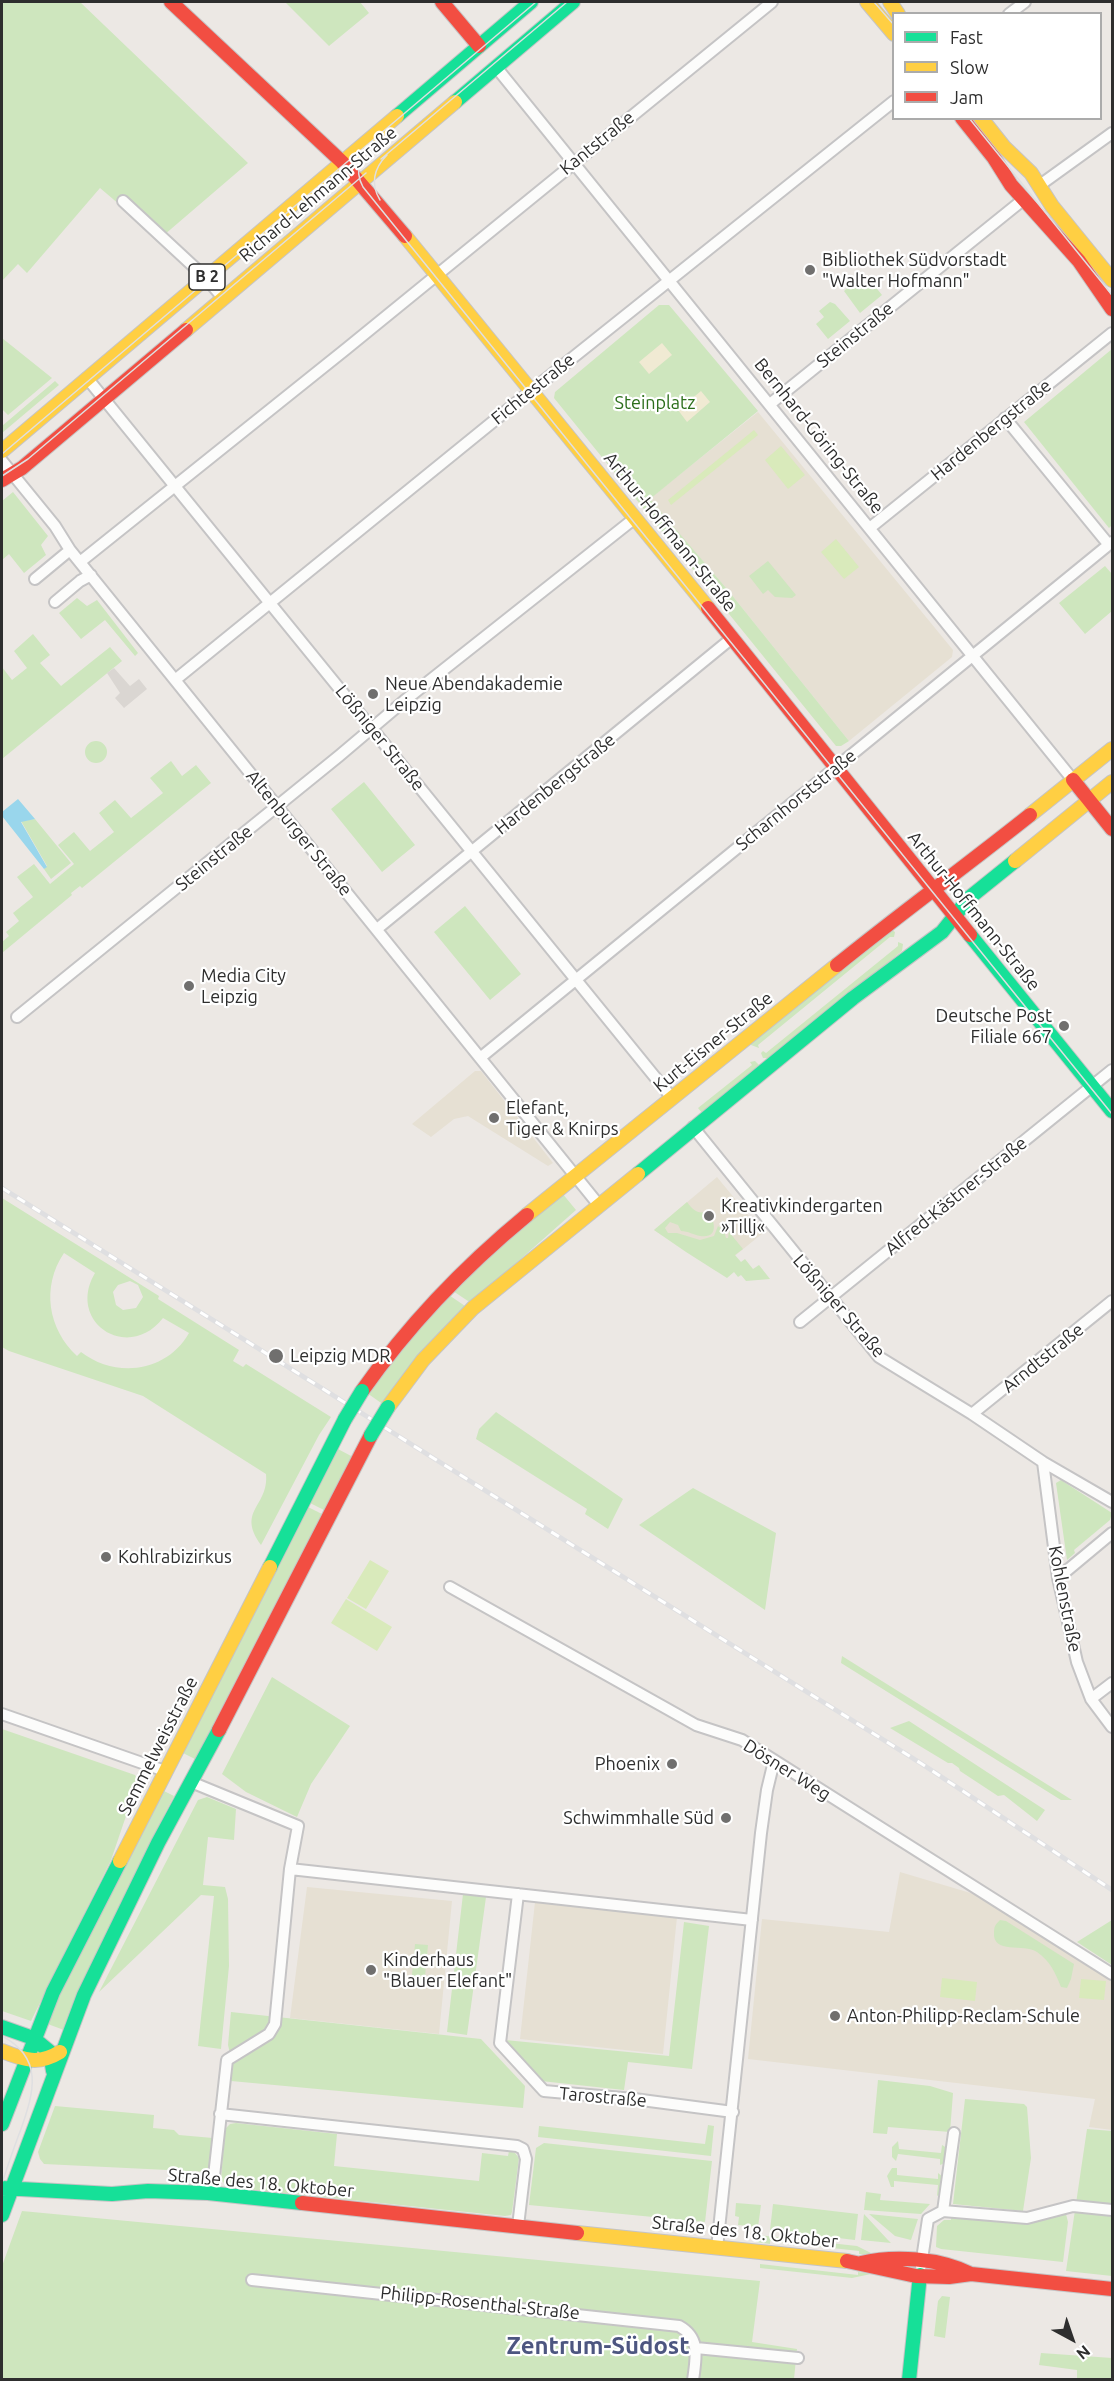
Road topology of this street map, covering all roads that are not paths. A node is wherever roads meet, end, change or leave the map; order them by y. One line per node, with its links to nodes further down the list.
1 (171, 2): 16 (main road, Arthur-Hoffmann-Straße)
2 (442, 2): 10 (main road)
3 (531, 2): 10 (main road, Richard-Lehmann-Straße / B 2)
4 (573, 2): 11 (main road, Richard-Lehmann-Straße / B 2)
5 (772, 2): 17 (street, Kantstraße)
6 (867, 2): 9 (main road)
7 (1025, 2): 8 (street)
8 (1012, 12)
9 (892, 32)
10 (478, 46): 16 (main road, Richard-Lehmann-Straße / B 2)
11 (496, 67): 17 (street, Bernhard-Göring-Straße); 18 (main road, Richard-Lehmann-Straße / B 2)
12 (892, 103): 24 (street, Fichtestraße)
13 (964, 120): 20 (main road)
14 (983, 120): 19 (main road)
15 (1113, 133): 19 (street)
16 (342, 162): 18 (main road, Arthur-Hoffmann-Straße); 23 (main road, Richard-Lehmann-Straße / B 2)
17 (574, 162): 22 (street, Kantstraße); 24 (street, Bernhard-Göring-Straße)
18 (360, 181): 22 (main road, Arthur-Hoffmann-Straße); 26 (main road, Richard-Lehmann-Straße / B 2)
19 (1040, 185): 25 (main road)
20 (1024, 200): 27 (main road); 32 (street, Steinstraße)
21 (123, 201): 23 (street)
22 (437, 274): 30 (main road, Arthur-Hoffmann-Straße); 37 (street, Kantstraße)
23 (206, 278): 26 (street); 29 (main road, Richard-Lehmann-Straße / B 2)
24 (670, 280): 30 (street, Fichtestraße); 32 (street, Bernhard-Göring-Straße)
25 (1113, 280)
26 (223, 298): 31 (main road, Richard-Lehmann-Straße / B 2)
27 (1113, 309)
28 (1113, 333): 33 (street, Hardenbergstraße)
29 (87, 378): 31 (street, Lößniger Straße); 34 (main road, Richard-Lehmann-Straße / B 2)
30 (531, 391): 38 (main road, Arthur-Hoffmann-Straße); 46 (street, Fichtestraße)
31 (105, 399): 36 (main road, Richard-Lehmann-Straße / B 2); 37 (street, Lößniger Straße)
32 (770, 404): 39 (street, Bernhard-Göring-Straße)
33 (1005, 418): 39 (street, Hardenbergstraße); 40 (street)
34 (2, 451)
35 (2, 461): 36 (street, Altenburger Straße)
36 (7, 478): 41 (street, Altenburger Straße)
37 (175, 484): 42 (street); 46 (street, Lößniger Straße)
38 (635, 518): 47 (main road, Arthur-Hoffmann-Straße); 50 (street, Steinstraße)
39 (871, 527): 48 (street, Bernhard-Göring-Straße)
40 (1111, 543): 48 (street, Scharnhorststraße)
41 (70, 550): 42 (street, Altenburger Straße); 44 (street)
42 (80, 562): 43 (street, Altenburger Straße)
43 (91, 575): 45 (street); 49 (street, Altenburger Straße)
44 (35, 579)
45 (55, 602)
46 (271, 602): 49 (street, Fichtestraße); 50 (street, Lößniger Straße)
47 (732, 638): 52 (main road, Arthur-Hoffmann-Straße); 58 (street, Hardenbergstraße)
48 (972, 656): 52 (street, Scharnhorststraße); 53 (street, Bernhard-Göring-Straße)
49 (175, 680): 56 (street, Altenburger Straße)
50 (373, 728): 56 (street, Steinstraße); 58 (street, Lößniger Straße)
51 (1113, 748): 53 (main road, Kurt-Eisner-Straße)
52 (837, 767): 59 (main road, Arthur-Hoffmann-Straße); 62 (street, Scharnhorststraße)
53 (1073, 780): 55 (main road, Bernhard-Göring-Straße); 59 (main road, Kurt-Eisner-Straße)
54 (1113, 782): 55 (main road)
55 (1090, 800): 57 (main road, Bernhard-Göring-Straße); 60 (main road)
56 (277, 806): 61 (street, Altenburger Straße); 63 (street, Steinstraße)
57 (1113, 829)
58 (472, 851): 61 (street, Hardenbergstraße); 62 (street, Lößniger Straße)
59 (934, 890): 60 (main road, Arthur-Hoffmann-Straße); 67 (main road, Kurt-Eisner-Straße)
60 (955, 916): 66 (main road, Arthur-Hoffmann-Straße); 69 (main road)
61 (377, 929): 64 (street, Altenburger Straße)
62 (576, 981): 64 (street, Scharnhorststraße); 67 (street, Lößniger Straße)
63 (17, 1017)
64 (480, 1058): 70 (street, Altenburger Straße)
65 (1113, 1070): 66 (street, Alfred-Kästner-Straße)
66 (1092, 1086): 68 (main road, Arthur-Hoffmann-Straße); 72 (street, Alfred-Kästner-Straße)
67 (672, 1098): 70 (main road, Kurt-Eisner-Straße)
68 (1113, 1111)
69 (693, 1127): 71 (main road); 72 (street, Lößniger Straße)
70 (576, 1176): 71 (street, Altenburger Straße); 75 (main road, Kurt-Eisner-Straße)
71 (598, 1204): 88 (main road, bridge)
72 (830, 1298): 74 (street, Alfred-Kästner-Straße); 76 (street, Lößniger Straße)
73 (1113, 1301): 76 (street, Arndtstraße)
74 (800, 1322)
75 (362, 1390): 87 (main road, Semmelweisstraße, bridge)
76 (972, 1414): 77 (street, Lößniger Straße)
77 (1043, 1462): 78 (street, Lößniger Straße); 80 (street, Kohlenstraße)
78 (1113, 1502)
79 (1113, 1533): 80 (street)
80 (1058, 1578): 83 (street, Kohlenstraße)
81 (450, 1587): 86 (street, Dösner Weg)
82 (1113, 1683): 83 (street)
83 (1091, 1699): 85 (street, Kohlenstraße)
84 (2, 1714): 87 (street)
85 (1113, 1727)
86 (774, 1761): 91 (street); 92 (street, Dösner Weg)
87 (165, 1771): 88 (main road); 94 (main road, Semmelweisstraße)
88 (191, 1782): 89 (street); 96 (main road)
89 (290, 1869): 90 (street); 99 (street)
90 (518, 1894): 91 (street); 98 (street, Tarostraße)
91 (752, 1920): 98 (street)
92 (1113, 1974)
93 (2, 2027): 94 (main road)
94 (33, 2038): 96 (main road); 97 (main road, Semmelweisstraße)
95 (2, 2051): 97 (main road)
96 (57, 2054): 97 (main road); 102 (main road)
97 (25, 2061): 100 (main road, Semmelweisstraße)
98 (733, 2112): 108 (street)
99 (220, 2114): 103 (street); 107 (street)
100 (2, 2124)
101 (954, 2133): 105 (street)
102 (6, 2189): 103 (main road, Straße des 18. Oktober); 106 (main road)
103 (208, 2193): 107 (main road, Straße des 18. Oktober)
104 (1113, 2210): 105 (street)
105 (943, 2211): 109 (street)
106 (2, 2215)
107 (518, 2226): 108 (main road, Straße des 18. Oktober)
108 (717, 2248): 109 (main road, Straße des 18. Oktober)
109 (921, 2269): 111 (main road, Straße des 18. Oktober); 115 (main road)
110 (252, 2280): 112 (street, Philipp-Rosenthal-Straße)
111 (1113, 2289)
112 (696, 2348): 113 (street); 114 (street)
113 (798, 2358)
114 (693, 2379)
115 (909, 2379)

